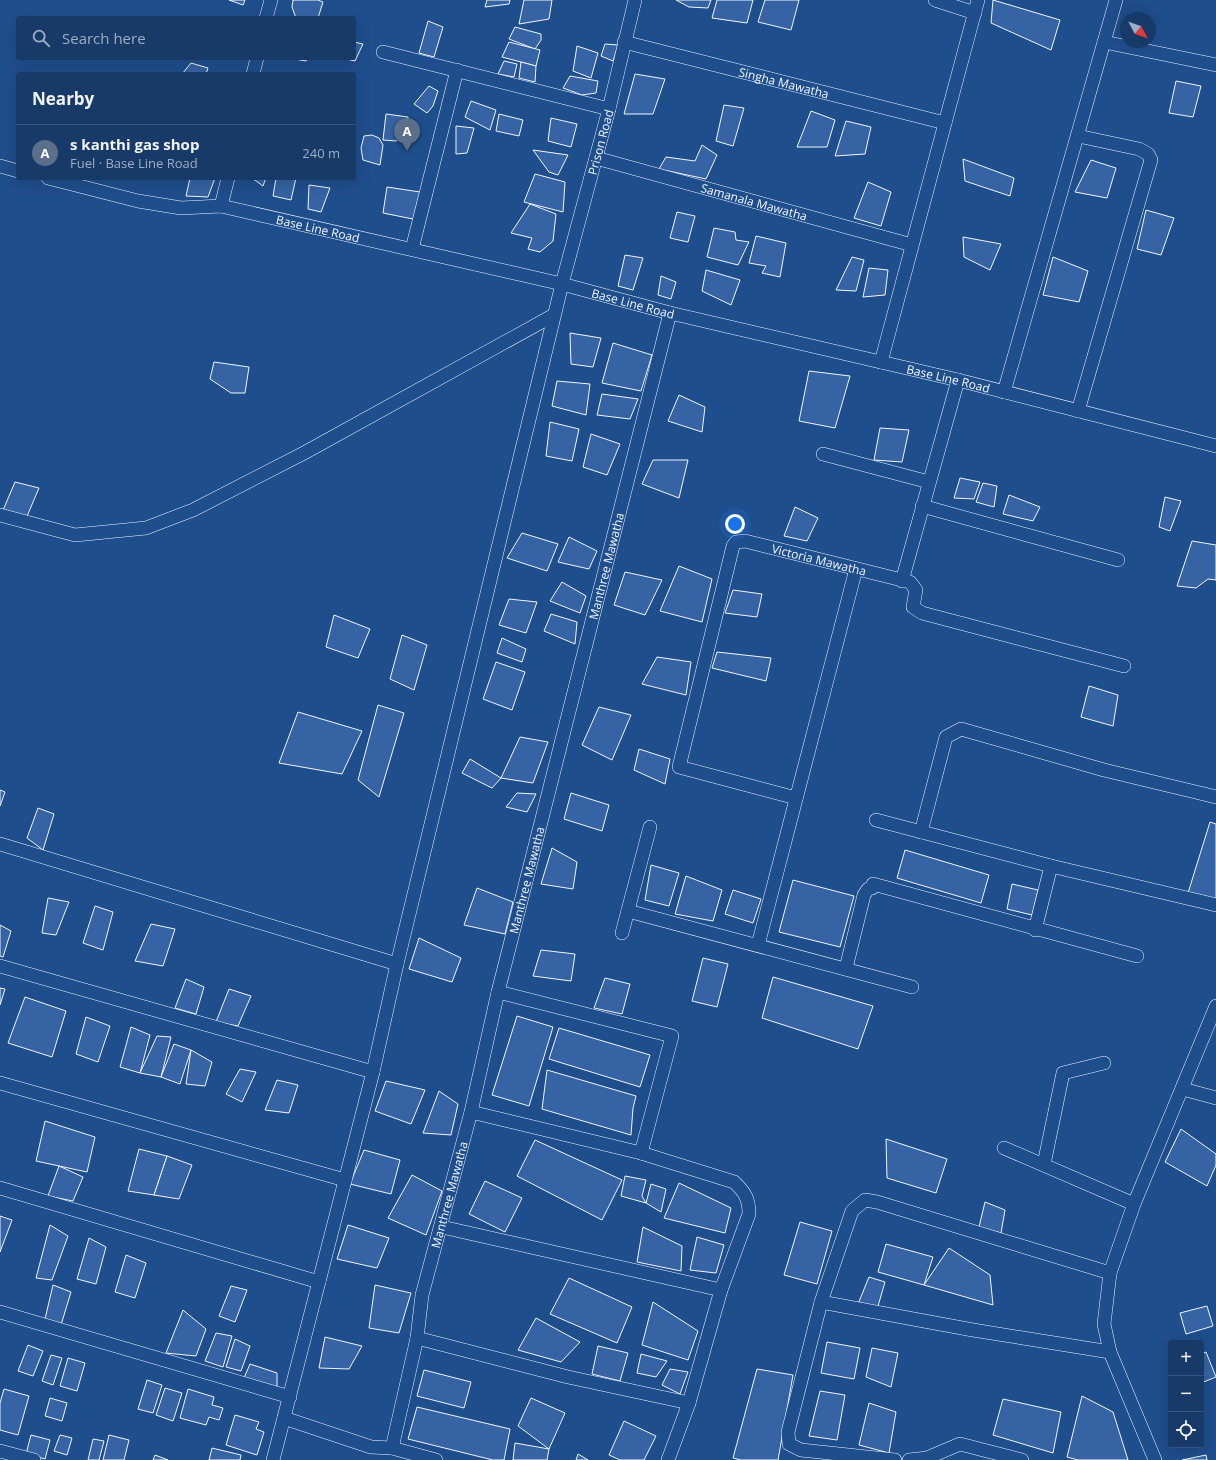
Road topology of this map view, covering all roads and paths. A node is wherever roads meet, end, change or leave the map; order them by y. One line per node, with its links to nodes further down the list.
1 (271, 0): 7 (street)
2 (635, 0): 8 (street, Prison Road)
3 (935, 0): 6 (street)
4 (978, 0): 6 (street)
5 (1116, 0): 9 (street)
6 (974, 13): 16 (street)
7 (267, 16)
8 (624, 42): 15 (street, Prison Road); 16 (street, Singha Mawatha)
9 (1104, 42): 12 (street); 17 (street)
10 (383, 52): 13 (street)
11 (256, 60): 14 (street)
12 (1216, 66)
13 (457, 70): 15 (street); 25 (street)
14 (254, 72)
15 (609, 109): 18 (street, Prison Road)
16 (945, 123): 24 (street)
17 (1078, 136): 31 (street); 32 (street)
18 (596, 158): 24 (street, Samanala Mawatha); 26 (street, Prison Road)
19 (0, 166): 20 (street)
20 (16, 170)
21 (56, 180): 23 (street, Base Line Road)
22 (228, 180): 23 (street)
23 (221, 206): 25 (street, Base Line Road)
24 (912, 245): 29 (street)
25 (412, 249): 26 (street, Base Line Road)
26 (562, 284): 27 (street, Base Line Road); 28 (street, Prison Road)
27 (670, 313): 29 (street, Base Line Road); 59 (street, Manthree Mawatha)
28 (554, 315): 37 (street); 55 (street, Prison Road)
29 (881, 362): 30 (street, Base Line Road)
30 (958, 380): 31 (street, Base Line Road); 35 (street)
31 (1004, 392): 32 (street, Base Line Road)
32 (1078, 411): 33 (street, Base Line Road)
33 (1216, 446)
34 (823, 454): 35 (street)
35 (928, 482): 36 (street)
36 (922, 506): 38 (street); 40 (street)
37 (0, 515)
38 (1118, 560)
39 (856, 569): 40 (street, Victoria Mawatha); 43 (street); 43 (street, Victoria Mawatha)
40 (902, 581): 41 (street)
41 (1124, 666)
42 (1216, 797): 46 (street)
43 (796, 798): 53 (street)
44 (876, 820): 46 (street)
45 (650, 827): 50 (street)
46 (921, 832): 48 (street)
47 (0, 844): 55 (street)
48 (1051, 866): 49 (street); 51 (street)
49 (1216, 905)
50 (628, 911): 52 (street); 53 (street)
51 (1036, 930): 54 (street); 57 (street)
52 (622, 934)
53 (758, 946): 57 (street)
54 (1137, 956)
55 (397, 964): 62 (street, Prison Road)
56 (0, 966): 62 (street)
57 (846, 968): 58 (street)
58 (912, 987)
59 (498, 992): 66 (street, Manthree Mawatha); 68 (street)
60 (1216, 1006): 64 (street)
61 (1104, 1063): 69 (street)
62 (373, 1072): 70 (street, Prison Road)
63 (0, 1083): 70 (street)
64 (1182, 1089): 65 (street); 72 (street)
65 (1216, 1098)
66 (471, 1112): 68 (street); 73 (street, Manthree Mawatha)
67 (1004, 1148): 69 (street)
68 (641, 1153): 76 (street)
69 (1044, 1164): 72 (street)
70 (344, 1180): 75 (street, Prison Road)
71 (0, 1188): 75 (street)
72 (1134, 1204): 74 (street)
73 (442, 1227): 76 (street); 79 (street, Manthree Mawatha)
74 (1110, 1273): 77 (street); 80 (street)
75 (320, 1282): 81 (street, Prison Road)
76 (721, 1290): 82 (street)
77 (821, 1302): 80 (street); 90 (street)
78 (0, 1312): 81 (street)
79 (417, 1338): 82 (street); 84 (street, Manthree Mawatha)
80 (1110, 1352): 93 (street)
81 (290, 1397): 83 (street, Prison Road)
82 (689, 1403): 89 (street)
83 (284, 1418): 84 (street); 87 (street, Prison Road)
84 (392, 1448): 88 (street)
85 (0, 1451): 86 (street)
86 (34, 1460)
87 (273, 1460)
88 (436, 1460)
89 (668, 1460)
90 (895, 1460)
91 (909, 1460): 92 (street)
92 (1022, 1460)
93 (1155, 1460)

